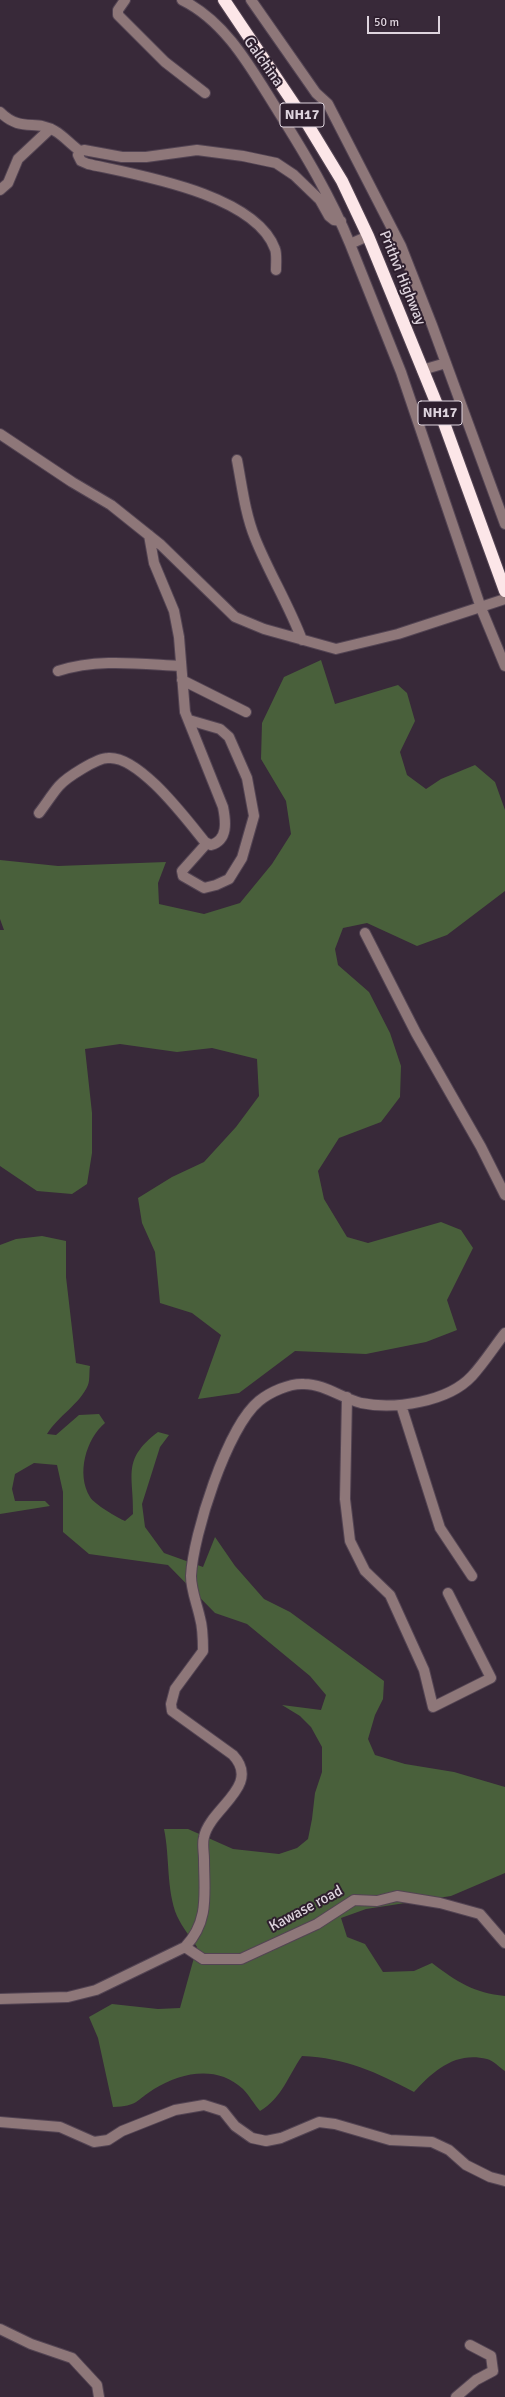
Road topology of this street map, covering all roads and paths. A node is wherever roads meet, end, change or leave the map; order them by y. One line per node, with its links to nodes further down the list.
1 (125, 0): 5 (street)
2 (182, 0): 10 (street, Galchina)
3 (224, 0): 11 (highway, Prithvi Highway / NH17)
4 (251, 0): 14 (street)
5 (205, 93)
6 (0, 112): 7 (street)
7 (50, 129): 8 (street); 9 (street)
8 (80, 151): 10 (street); 13 (street)
9 (0, 190)
10 (341, 221): 12 (street, Galchina)
11 (368, 236): 12 (street); 15 (highway, Prithvi Highway / NH17)
12 (350, 244): 22 (street, Galchina)
13 (276, 270)
14 (446, 363): 15 (street); 18 (street)
15 (422, 370): 20 (highway, Prithvi Highway / NH17)
16 (0, 434): 19 (street)
17 (237, 460): 23 (street)
18 (505, 524)
19 (149, 535): 23 (street); 24 (street)
20 (505, 591)
21 (505, 599): 22 (street)
22 (481, 608): 23 (street); 25 (street, Galchina)
23 (302, 640)
24 (181, 666): 26 (street); 27 (street)
25 (505, 666)
26 (58, 671)
27 (182, 680): 28 (street); 29 (street)
28 (246, 712)
29 (189, 720): 31 (street); 31 (street)
30 (39, 813): 31 (street)
31 (207, 843)
32 (365, 933): 33 (street)
33 (505, 1195)
34 (505, 1333): 36 (street)
35 (347, 1397): 36 (street); 38 (street); 40 (street)
36 (401, 1406): 37 (street)
37 (472, 1576)
38 (448, 1593)
39 (505, 1943): 40 (street, Kawase road)
40 (185, 1947): 41 (street)
41 (0, 1999)
42 (0, 2122): 43 (street)
43 (505, 2181)
44 (0, 2329): 46 (street)
45 (470, 2345): 47 (street)
46 (99, 2397)
47 (456, 2397)

